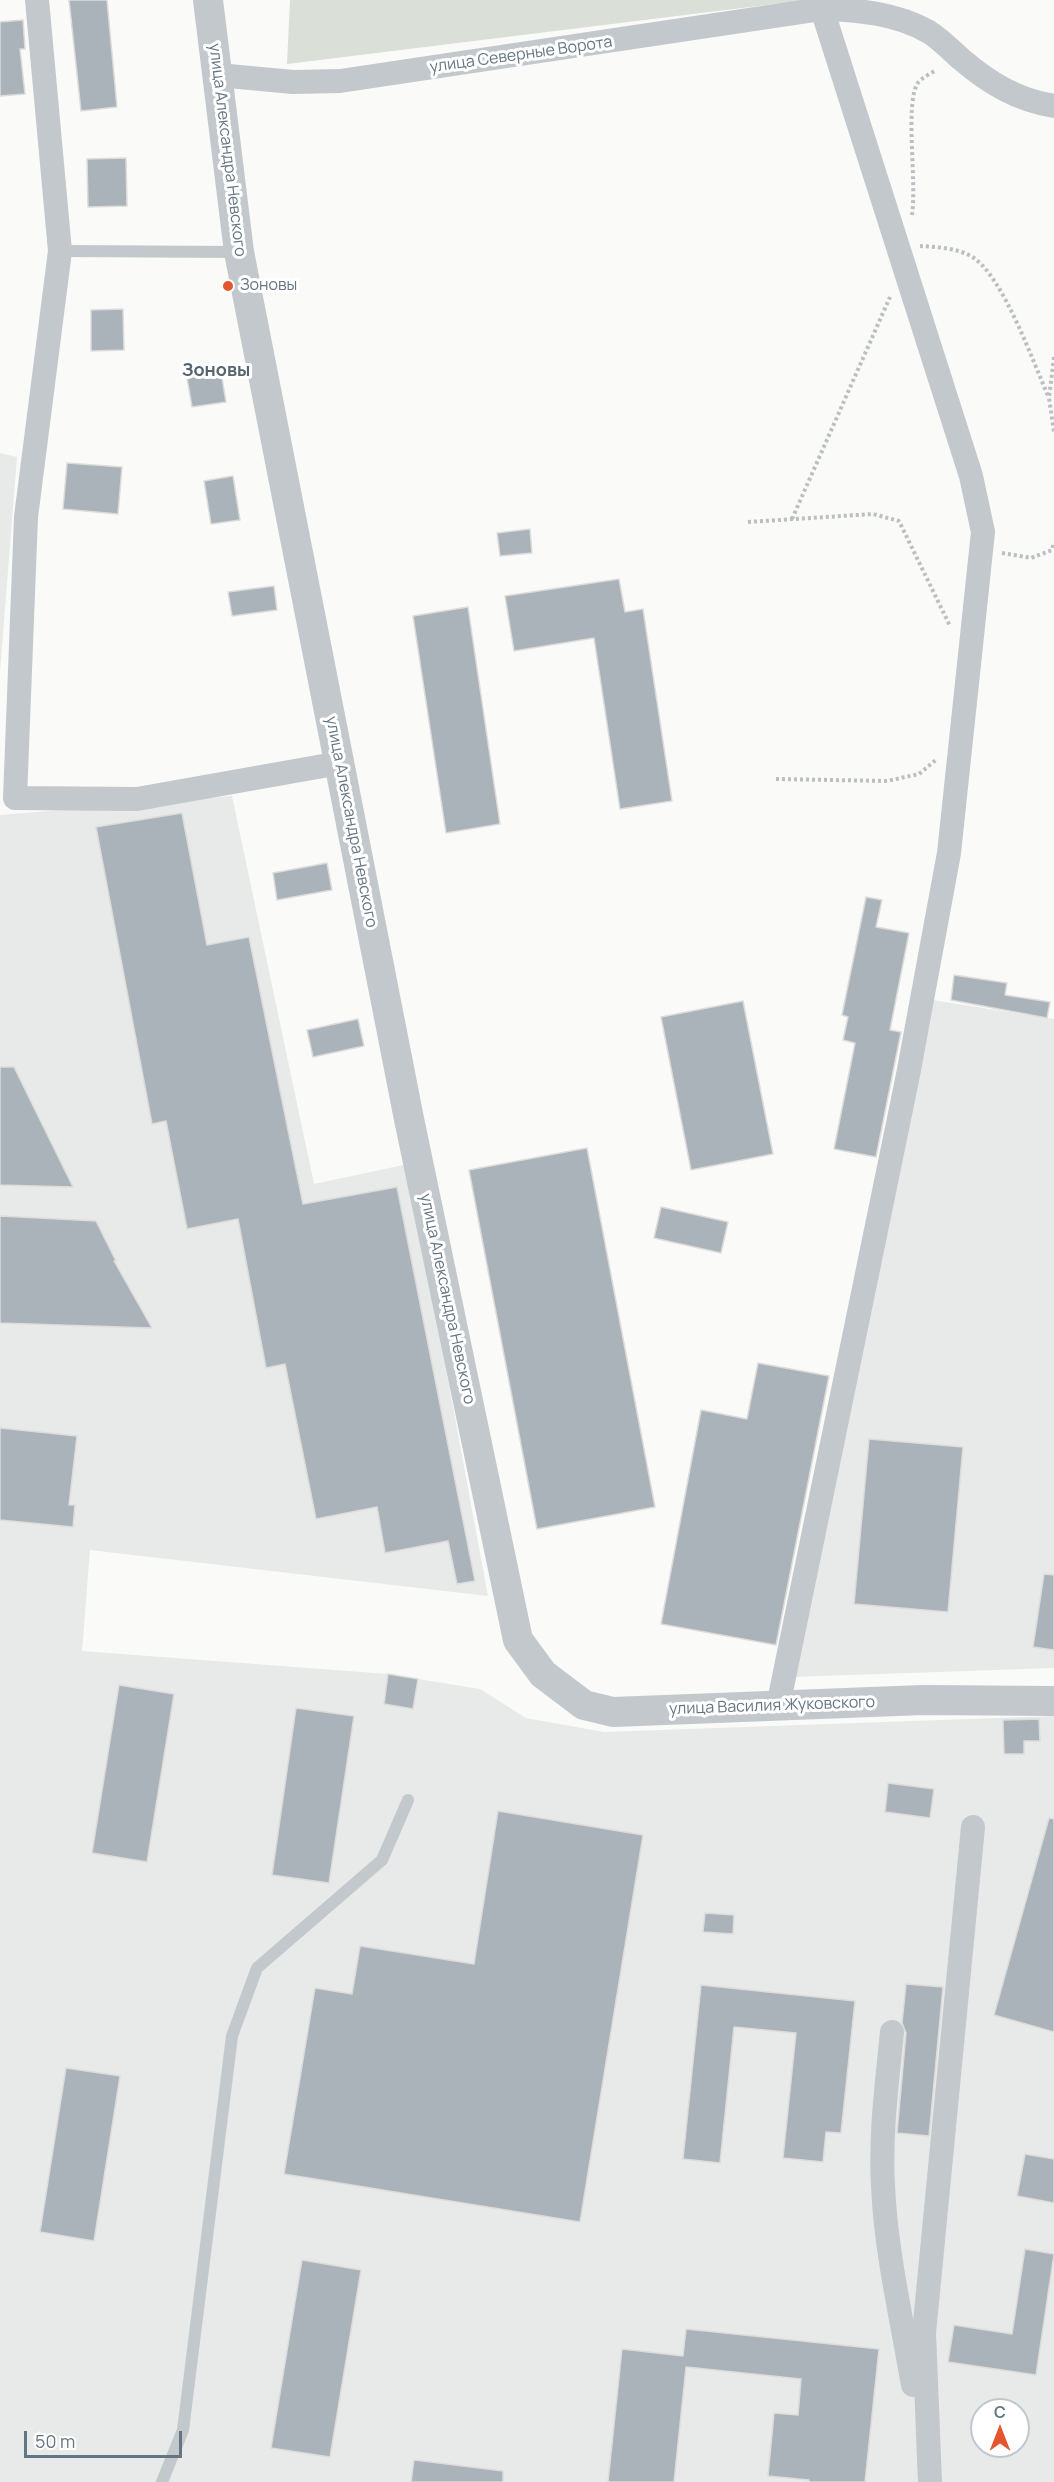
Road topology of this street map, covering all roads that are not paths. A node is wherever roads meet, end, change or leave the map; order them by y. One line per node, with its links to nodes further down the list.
1 (37, 0): 6 (street)
2 (208, 0): 4 (street, улица Александра Невского)
3 (822, 9): 4 (street, улица Северные Ворота); 5 (street, улица Северные Ворота); 12 (street)
4 (218, 75): 7 (street, улица Александра Невского)
5 (1054, 106)
6 (60, 252): 7 (lane); 9 (street)
7 (239, 252): 8 (street, улица Александра Невского)
8 (340, 763): 9 (street); 10 (street, улица Александра Невского)
9 (7, 796)
10 (518, 1640): 12 (street, улица Василия Жуковского)
11 (1054, 1701): 12 (street, улица Василия Жуковского)
12 (778, 1706)
13 (408, 1800): 16 (lane)
14 (974, 1827): 17 (street)
15 (892, 2031): 17 (street)
16 (162, 2482)
17 (929, 2482)

